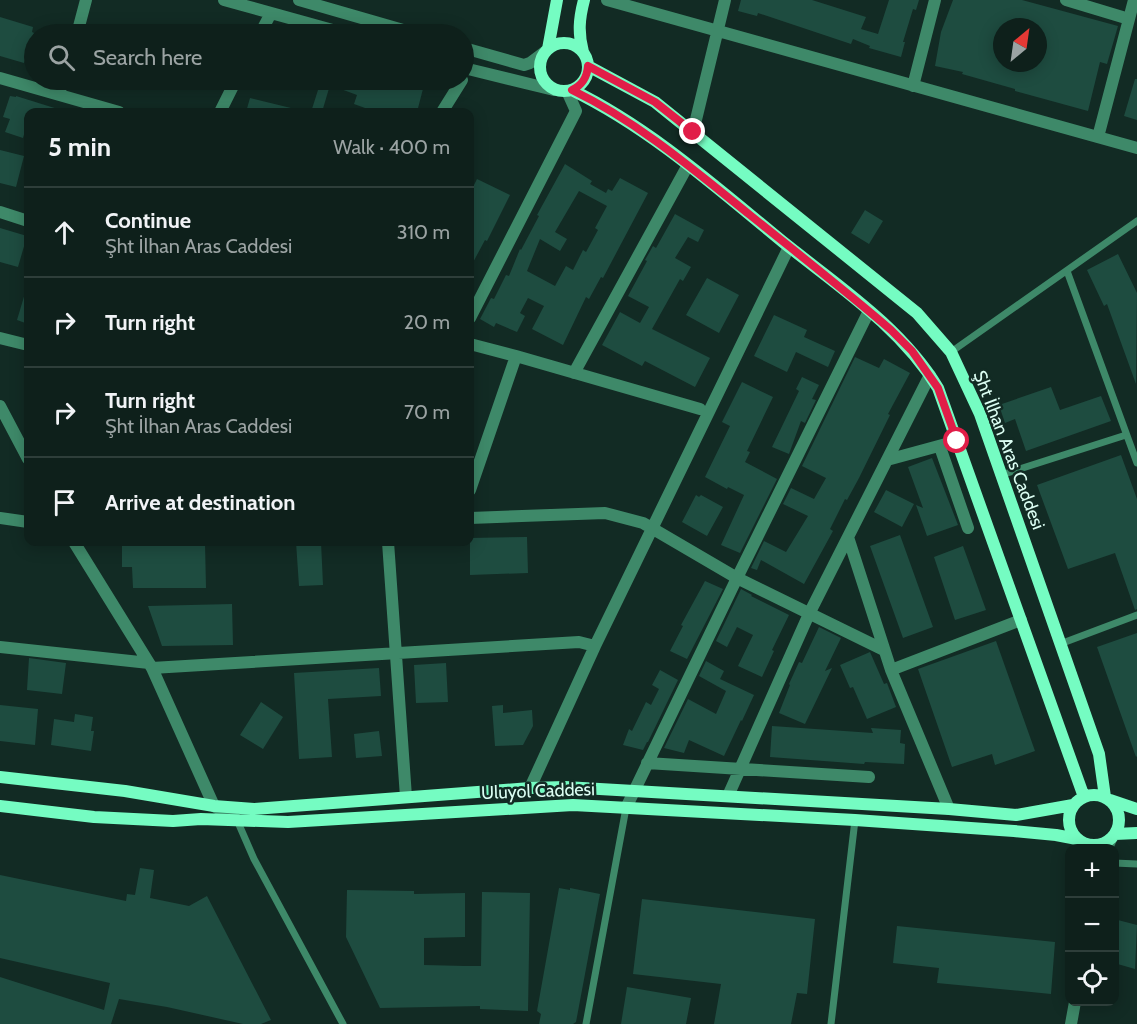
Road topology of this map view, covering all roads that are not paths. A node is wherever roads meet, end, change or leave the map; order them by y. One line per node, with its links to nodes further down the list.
1 (86, 0): 13 (street)
2 (224, 0): 11 (street)
3 (299, 0): 16 (street)
4 (557, 0): 18 (main road)
5 (584, 0): 20 (main road)
6 (607, 0): 17 (street)
7 (725, 0): 17 (street)
8 (935, 0): 25 (street)
9 (1066, 0): 12 (street)
10 (1134, 0): 12 (street)
11 (271, 13): 14 (street); 15 (street)
12 (1129, 19): 36 (street)
13 (79, 24)
14 (265, 24)
15 (310, 24)
16 (382, 24)
17 (717, 31): 25 (street); 35 (street)
18 (547, 50): 19 (street); 20 (main road); 30 (main road)
19 (474, 51)
20 (583, 52): 21 (main road)
21 (588, 66): 30 (main road); 35 (main road, Şht İlhan Aras Caddesi)
22 (474, 75): 30 (street)
23 (0, 78): 24 (street)
24 (24, 85)
25 (913, 86): 36 (street)
26 (44, 90): 31 (street)
27 (60, 90): 31 (street)
28 (232, 90): 33 (street)
29 (454, 90): 34 (street)
30 (565, 90): 38 (main road); 44 (street)
31 (59, 94): 32 (street)
32 (106, 108)
33 (222, 108)
34 (444, 108)
35 (693, 132): 49 (main road, Şht İlhan Aras Caddesi)
36 (1098, 137): 37 (street)
37 (1137, 148)
38 (688, 165): 42 (main road); 51 (street)
39 (0, 212): 40 (street)
40 (24, 220)
41 (1137, 221): 43 (lane)
42 (789, 247): 45 (main road); 67 (street)
43 (1067, 271): 49 (lane); 55 (lane)
44 (474, 310)
45 (869, 311): 52 (main road); 71 (street)
46 (0, 338): 47 (street)
47 (24, 344)
48 (474, 345): 50 (street)
49 (951, 352): 61 (main road, Şht İlhan Aras Caddesi)
50 (516, 356): 51 (street); 62 (street)
51 (574, 373): 54 (street)
52 (930, 375): 56 (main road); 59 (street)
53 (0, 406): 58 (street)
54 (700, 409)
55 (1126, 435): 60 (lane); 61 (lane)
56 (957, 441): 57 (street); 74 (main road)
57 (940, 447): 59 (street); 66 (street)
58 (24, 451)
59 (887, 460): 68 (street)
60 (1137, 463)
61 (1001, 475): 75 (main road, Şht İlhan Aras Caddesi)
62 (474, 478)
63 (0, 518): 65 (street)
64 (474, 518): 67 (street)
65 (24, 521)
66 (968, 528)
67 (651, 529): 71 (street); 76 (street)
68 (848, 537): 72 (street); 78 (street)
69 (76, 546): 80 (street)
70 (388, 546): 79 (street)
71 (737, 578): 72 (street); 82 (street)
72 (809, 614): 78 (street); 83 (street)
73 (1137, 615): 75 (lane)
74 (1021, 620): 81 (street); 90 (main road)
75 (1060, 644): 91 (main road, Şht İlhan Aras Caddesi)
76 (595, 646): 79 (street); 86 (street)
77 (0, 647): 80 (street)
78 (884, 650): 81 (street)
79 (396, 654): 80 (street); 89 (street)
80 (150, 666): 94 (street)
81 (891, 670): 96 (street)
82 (647, 763): 83 (street); 87 (street)
83 (739, 769): 85 (street); 88 (street)
84 (0, 777): 94 (main road, Uluyol Caddesi)
85 (869, 777)
86 (530, 788): 87 (main road, Uluyol Caddesi); 89 (main road, Uluyol Caddesi)
87 (633, 791): 88 (main road, Uluyol Caddesi); 95 (street)
88 (728, 796): 96 (main road, Uluyol Caddesi)
89 (406, 797): 94 (main road, Uluyol Caddesi)
90 (1084, 797): 91 (main road); 92 (main road)
91 (1107, 799): 97 (main road); 101 (main road)
92 (1073, 805): 96 (main road, Uluyol Caddesi); 102 (main road)
93 (0, 806): 98 (main road, Uluyol Caddesi)
94 (214, 806): 98 (street)
95 (626, 808): 98 (main road, Uluyol Caddesi); 99 (main road, Uluyol Caddesi); 107 (lane)
96 (949, 809)
97 (1137, 809)
98 (237, 820): 106 (lane)
99 (855, 820): 102 (main road, Uluyol Caddesi); 108 (lane)
100 (1137, 832): 101 (main road)
101 (1111, 841): 102 (main road)
102 (1080, 843)
103 (1119, 863): 104 (lane)
104 (1137, 864)
105 (1074, 1006): 109 (street)
106 (343, 1024)
107 (586, 1024)
108 (831, 1024)
109 (1071, 1024)

